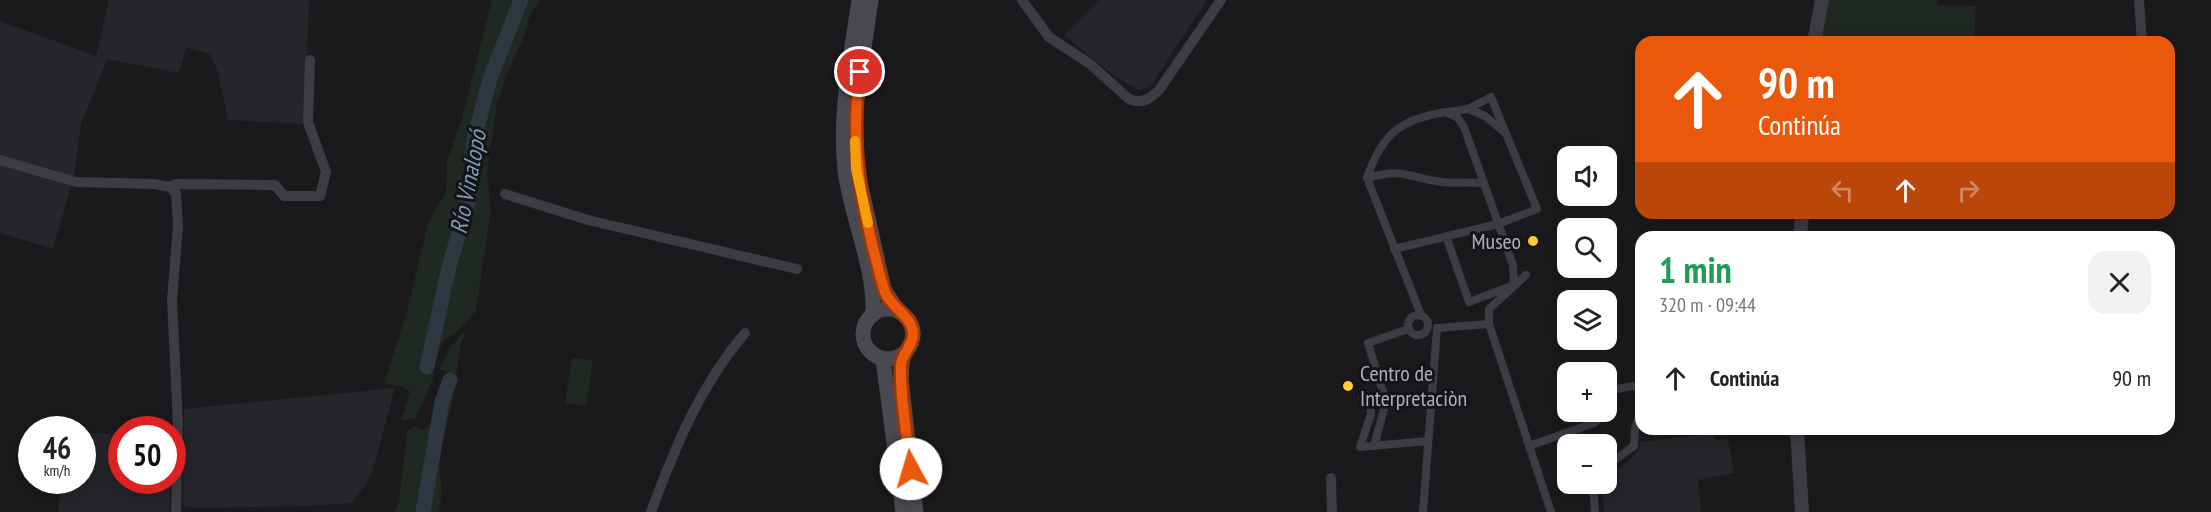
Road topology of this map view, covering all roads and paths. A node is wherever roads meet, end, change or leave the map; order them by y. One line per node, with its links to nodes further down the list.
1 (859, 0): 25 (main road)
2 (871, 0): 24 (main road)
3 (1022, 0): 4 (street)
4 (1221, 0)
5 (1822, 0): 7 (street)
6 (2139, 0): 8 (street)
7 (1815, 36)
8 (2142, 36)
9 (310, 60): 16 (street)
10 (1468, 109): 11 (street); 12 (street); 12 (street)
11 (1446, 112): 14 (street); 15 (street)
12 (1507, 136): 18 (street)
13 (0, 160): 16 (street)
14 (1368, 178): 15 (street); 20 (street)
15 (1484, 184): 18 (street)
16 (170, 188): 46 (street)
17 (505, 194): 21 (street)
18 (1498, 224): 19 (street); 23 (street)
19 (1446, 237): 20 (street); 23 (street)
20 (1394, 249): 26 (street)
21 (796, 269)
22 (1526, 275): 23 (street)
23 (1514, 285): 27 (street)
24 (898, 311): 25 (main road); 32 (main road)
25 (873, 315): 33 (main road)
26 (1421, 315): 28 (street); 30 (street)
27 (1489, 324): 29 (street); 42 (street)
28 (1428, 328): 29 (street); 30 (street)
29 (1437, 328): 40 (street)
30 (1408, 329): 41 (street)
31 (745, 333): 47 (street)
32 (903, 355): 33 (main road); 49 (main road)
33 (883, 359): 48 (main road)
34 (1635, 387): 35 (street)
35 (1617, 389)
36 (1362, 398): 41 (street)
37 (1595, 422): 42 (street)
38 (1635, 429): 43 (street)
39 (1797, 435): 54 (street)
40 (1428, 441): 41 (street); 51 (street)
41 (1374, 446)
42 (1529, 446): 52 (street)
43 (1617, 458)
44 (1331, 478): 50 (street)
45 (1594, 494): 53 (street)
46 (176, 512)
47 (651, 512)
48 (903, 512)
49 (916, 512)
50 (1332, 512)
51 (1423, 512)
52 (1551, 512)
53 (1595, 512)
54 (1802, 512)

